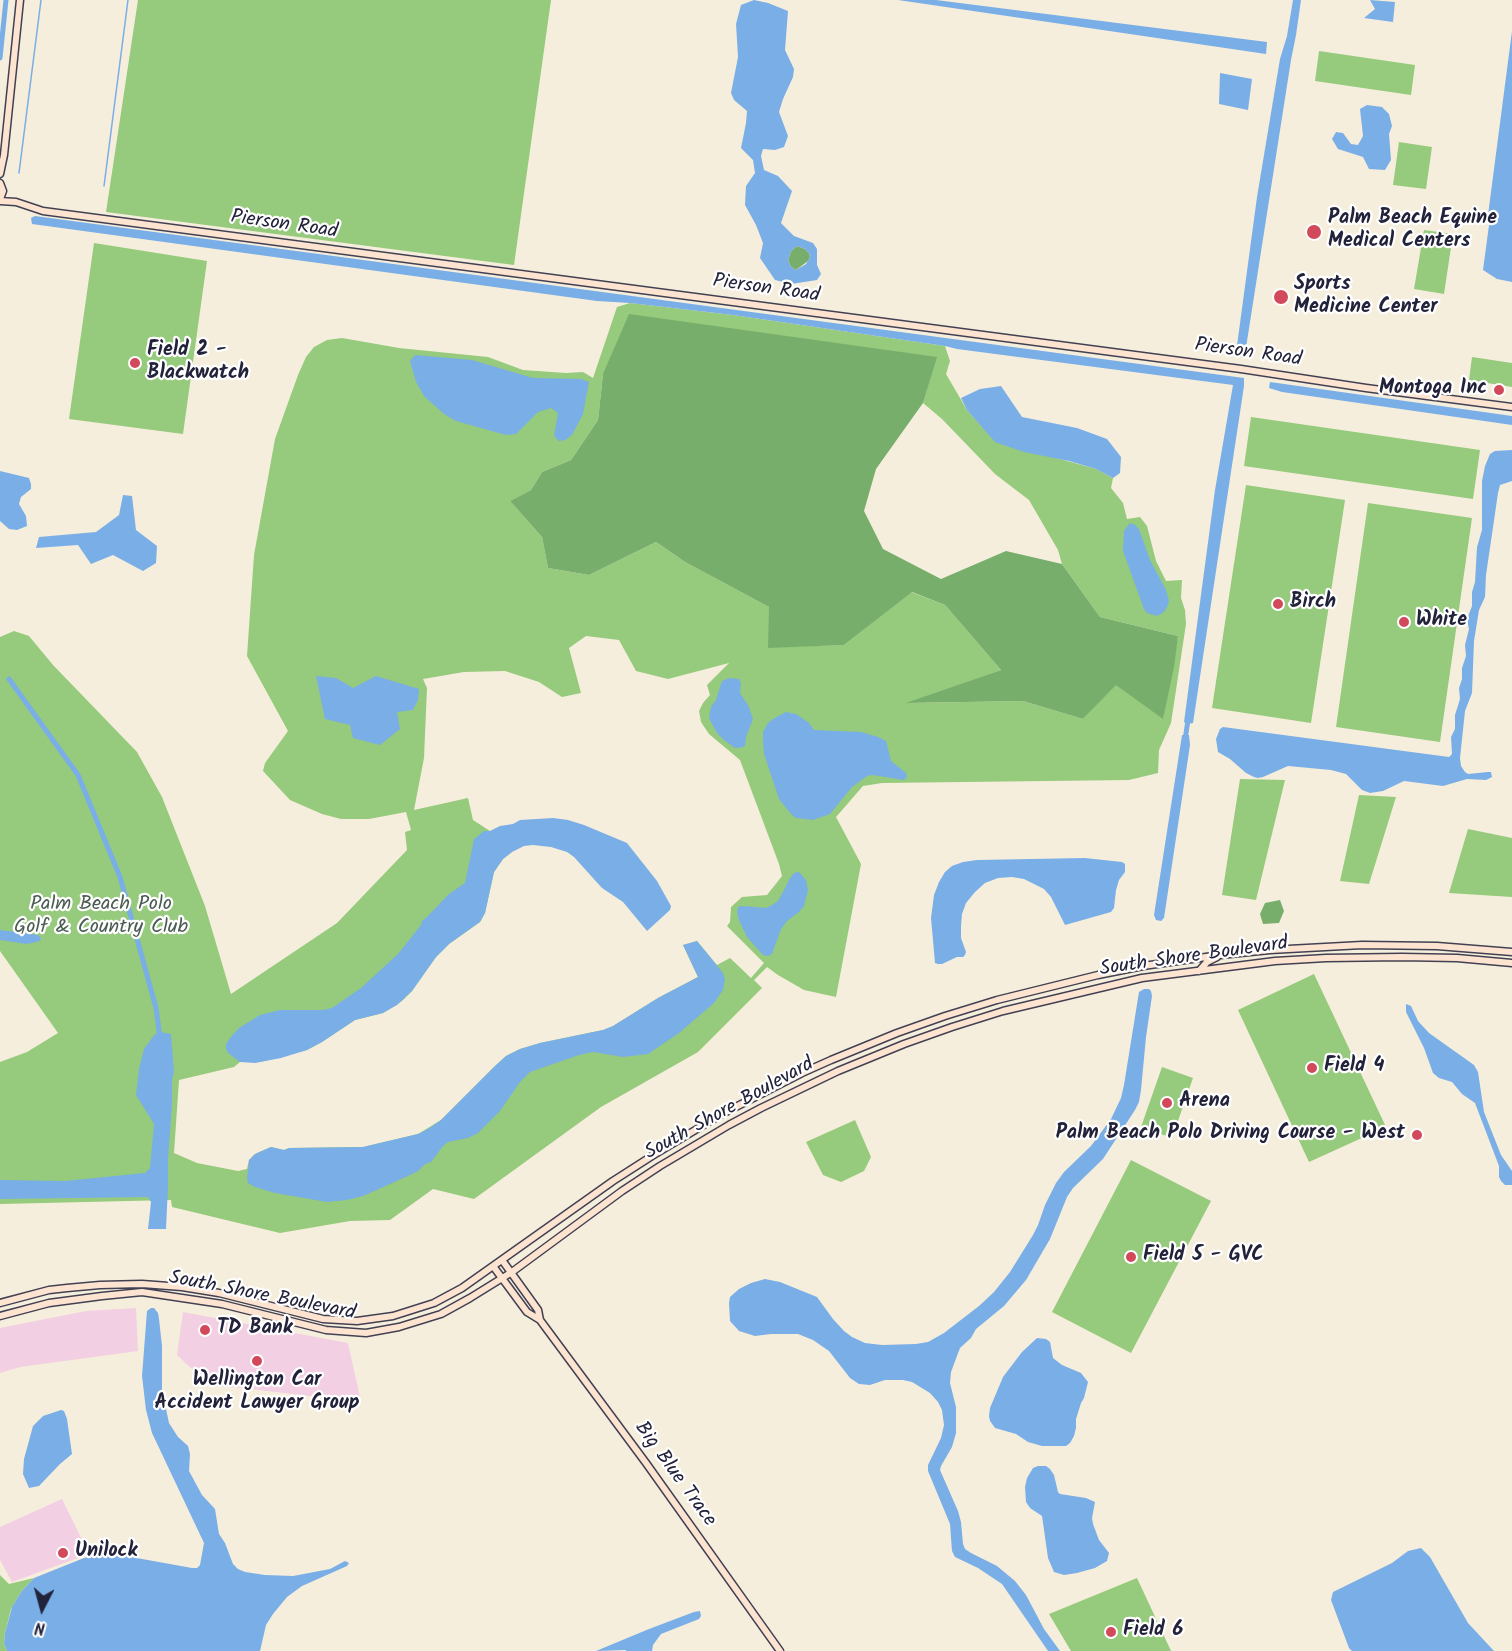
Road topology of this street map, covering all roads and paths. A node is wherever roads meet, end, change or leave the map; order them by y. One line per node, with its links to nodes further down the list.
1 (20, 0): 2 (street)
2 (0, 168): 3 (street)
3 (0, 174)
4 (1, 184): 5 (street); 6 (street, Pierson Road)
5 (0, 200): 6 (street, Pierson Road)
6 (16, 202): 7 (street, Pierson Road)
7 (1512, 407)
8 (1512, 952): 9 (street, South Shore Boulevard)
9 (1220, 955): 10 (street, South Shore Boulevard); 12 (street)
10 (1186, 959): 12 (street); 13 (street, South Shore Boulevard)
11 (1512, 963): 12 (street, South Shore Boulevard)
12 (1202, 970): 15 (street, South Shore Boulevard)
13 (502, 1260): 14 (street, South Shore Boulevard); 15 (street, Big Blue Trace)
14 (493, 1266): 16 (street, Big Blue Trace); 17 (street, South Shore Boulevard)
15 (512, 1272): 16 (street, South Shore Boulevard); 19 (street, Big Blue Trace)
16 (502, 1278): 18 (street, South Shore Boulevard); 19 (street, Big Blue Trace)
17 (0, 1303)
18 (0, 1316)
19 (540, 1320): 20 (street, Big Blue Trace)
20 (780, 1651)

